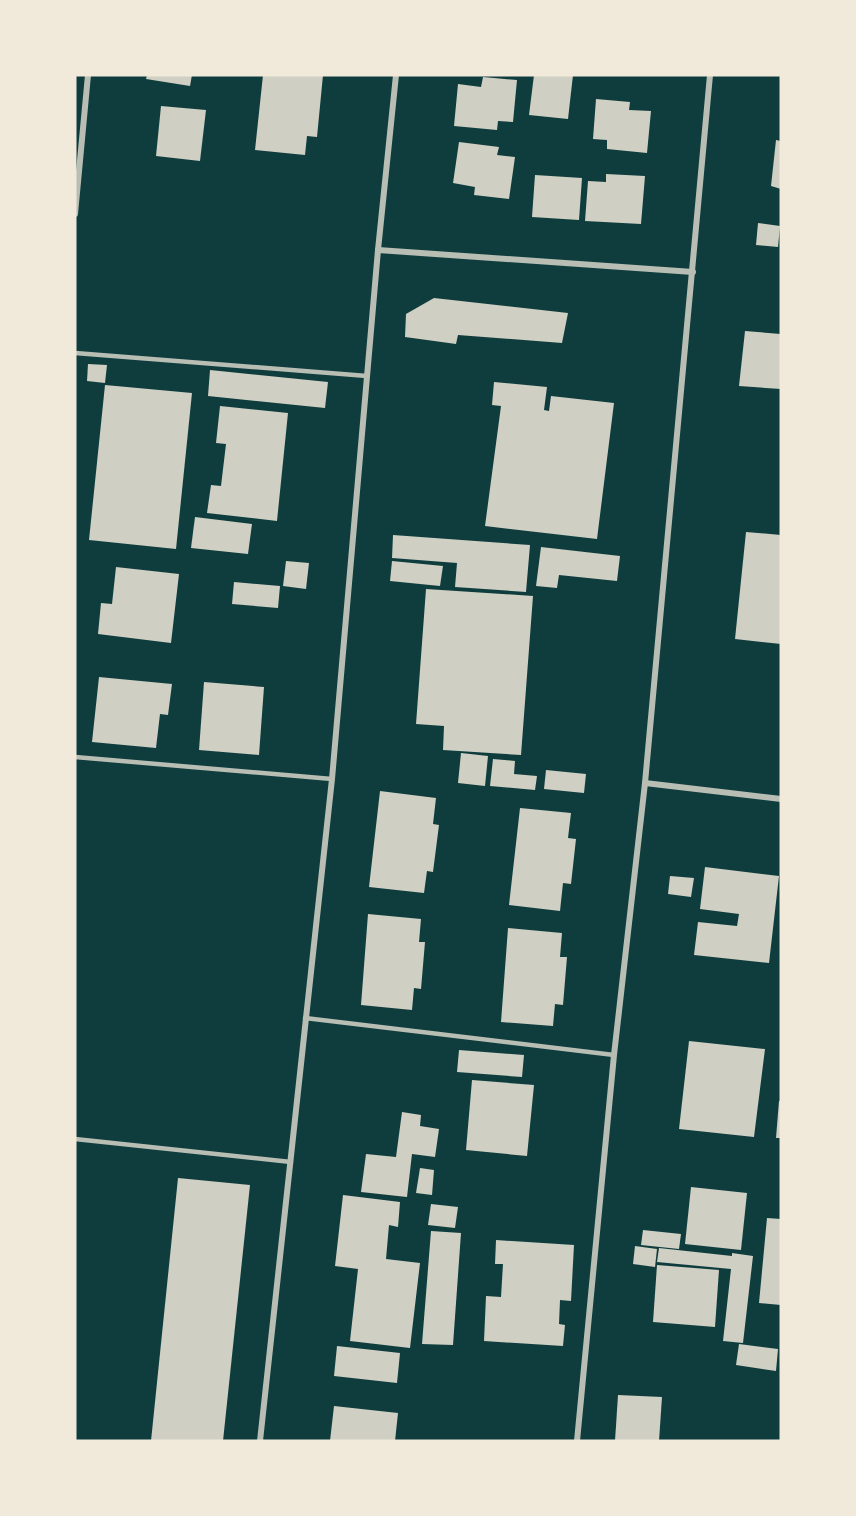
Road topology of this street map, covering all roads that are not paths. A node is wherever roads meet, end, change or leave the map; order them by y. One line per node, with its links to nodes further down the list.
1 (88, 75): 4 (street)
2 (396, 75): 5 (street)
3 (710, 75): 6 (street)
4 (75, 213)
5 (378, 250): 6 (street); 8 (street)
6 (693, 272): 11 (street)
7 (75, 353): 8 (lane)
8 (367, 376): 10 (street)
9 (75, 757): 10 (lane)
10 (332, 779): 13 (street)
11 (645, 783): 12 (street); 14 (street)
12 (781, 799)
13 (305, 1018): 14 (lane); 16 (street)
14 (614, 1055): 18 (street)
15 (75, 1139): 16 (lane)
16 (291, 1162): 17 (street)
17 (260, 1441)
18 (577, 1441)

